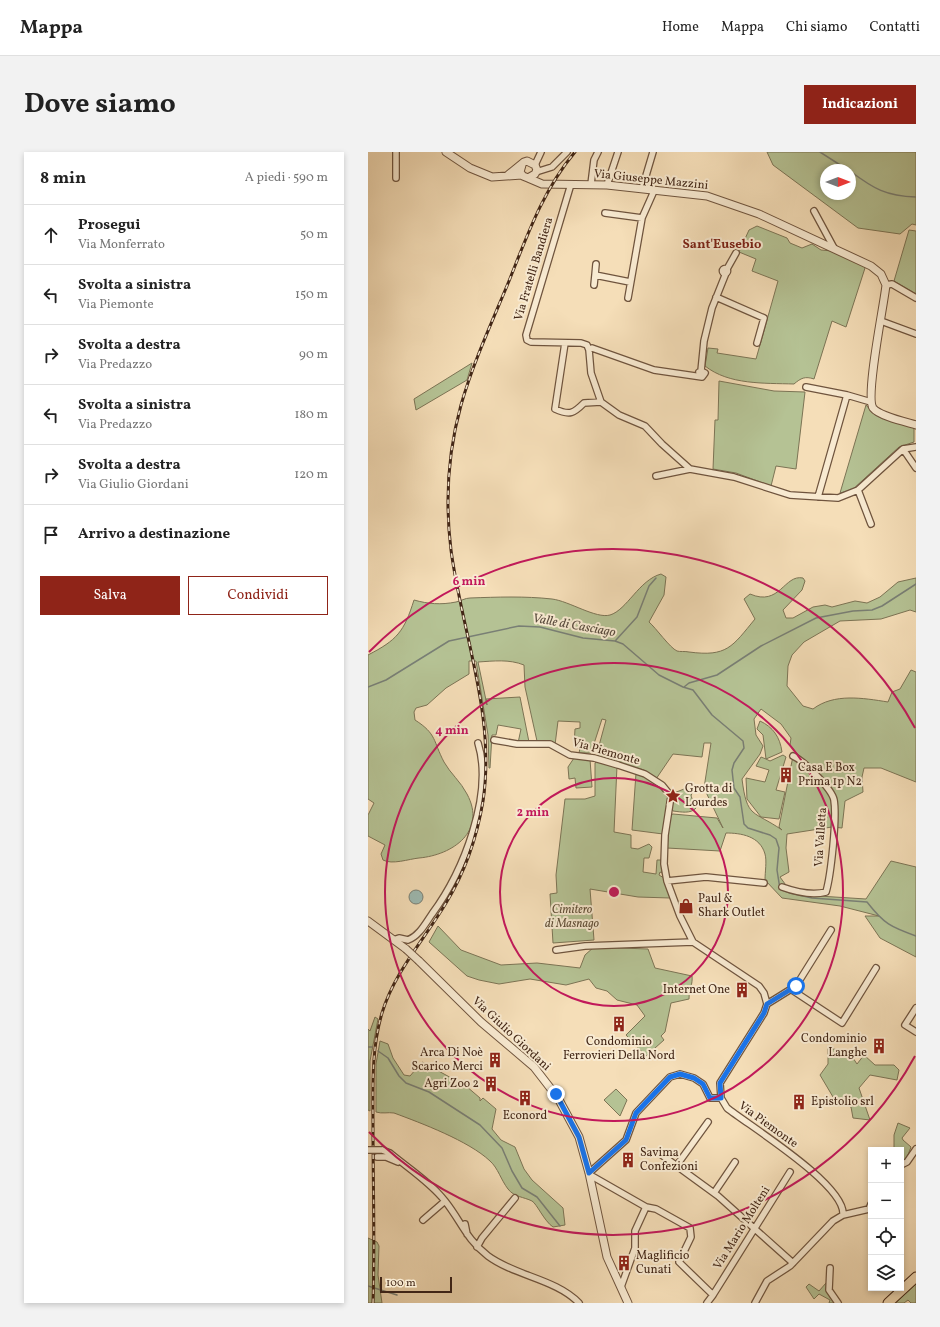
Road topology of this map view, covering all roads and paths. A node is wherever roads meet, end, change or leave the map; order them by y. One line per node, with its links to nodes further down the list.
1 (396, 152): 12 (street)
2 (540, 152): 9 (street)
3 (567, 152): 9 (street)
4 (598, 152): 15 (street)
5 (618, 152): 16 (street)
6 (653, 152): 17 (street)
7 (450, 153): 10 (street)
8 (522, 165): 9 (street); 10 (street); 11 (street)
9 (535, 168): 11 (street); 13 (street)
10 (506, 176): 11 (street)
11 (525, 176): 13 (street, Via Giuseppe Mazzini)
12 (396, 178)
13 (549, 184): 14 (street, Via Giuseppe Mazzini)
14 (572, 184): 15 (street, Via Giuseppe Mazzini); 34 (street, Via Fratelli Bandiera)
15 (591, 184): 16 (street, Via Giuseppe Mazzini)
16 (607, 185): 17 (street, Via Giuseppe Mazzini)
17 (642, 189): 18 (street, Via Giuseppe Mazzini)
18 (654, 191): 21 (street); 22 (street, Via Giuseppe Mazzini)
19 (814, 211): 22 (street)
20 (605, 213): 21 (street)
21 (642, 218): 26 (street)
22 (834, 248): 28 (street, Via Giuseppe Mazzini)
23 (736, 253): 29 (street)
24 (596, 264): 25 (street)
25 (595, 275): 26 (street); 27 (street)
26 (630, 282): 30 (street)
27 (594, 285)
28 (886, 285): 31 (street); 32 (street)
29 (716, 296): 35 (street); 36 (street)
30 (628, 298)
31 (916, 298)
32 (881, 321): 33 (street); 40 (street)
33 (916, 334)
34 (565, 343): 36 (street, Via Fratelli Bandiera); 39 (street)
35 (757, 343)
36 (590, 349): 39 (street)
37 (806, 388): 38 (street)
38 (847, 395): 40 (street); 48 (street)
39 (601, 402): 45 (street)
40 (871, 402): 41 (street)
41 (916, 425)
42 (916, 447): 43 (street)
43 (903, 449): 44 (street); 47 (street)
44 (916, 468)
45 (690, 469): 46 (street); 48 (street)
46 (656, 476)
47 (858, 490): 48 (street); 49 (street)
48 (818, 497)
49 (871, 524)
50 (494, 740): 53 (street, Via Piemonte)
51 (478, 743): 58 (street)
52 (793, 756): 55 (street, Via Valletta)
53 (667, 881): 54 (street); 59 (street, Via Piemonte)
54 (764, 883)
55 (782, 887)
56 (368, 921): 58 (street, Via Giulio Giordani)
57 (830, 930): 62 (street)
58 (391, 938): 75 (street, Via Giulio Giordani, bridge)
59 (693, 942): 60 (street); 63 (street)
60 (556, 950)
61 (876, 968): 62 (street)
62 (792, 990): 63 (street)
63 (767, 1004): 66 (street)
64 (916, 1008): 65 (street)
65 (916, 1032)
66 (721, 1098): 75 (street); 81 (street, Via Piemonte)
67 (708, 1122): 73 (street)
68 (916, 1149): 72 (street)
69 (368, 1150): 78 (street, bridge)
70 (659, 1153): 73 (street)
71 (735, 1162): 76 (street)
72 (904, 1164)
73 (677, 1165): 76 (street)
74 (790, 1172): 84 (street, Via Mario Molteni)
75 (590, 1174): 79 (street); 90 (street, Via Giulio Giordani)
76 (714, 1193): 84 (street)
77 (516, 1198): 86 (street)
78 (445, 1201): 82 (street); 85 (street)
79 (646, 1207): 90 (street); 91 (street)
80 (868, 1209): 81 (street)
81 (843, 1215): 87 (street)
82 (422, 1220)
83 (465, 1224): 85 (street)
84 (754, 1227): 87 (street); 91 (street, Via Mario Molteni)
85 (467, 1236): 86 (street)
86 (477, 1247): 92 (street)
87 (794, 1262): 95 (street)
88 (830, 1268): 96 (street)
89 (916, 1278): 97 (main road)
90 (621, 1287): 93 (street, Via Giulio Giordani)
91 (713, 1295): 94 (street, Via Mario Molteni)
92 (579, 1303)
93 (628, 1303)
94 (707, 1303)
95 (755, 1303)
96 (838, 1303)
97 (888, 1303)

